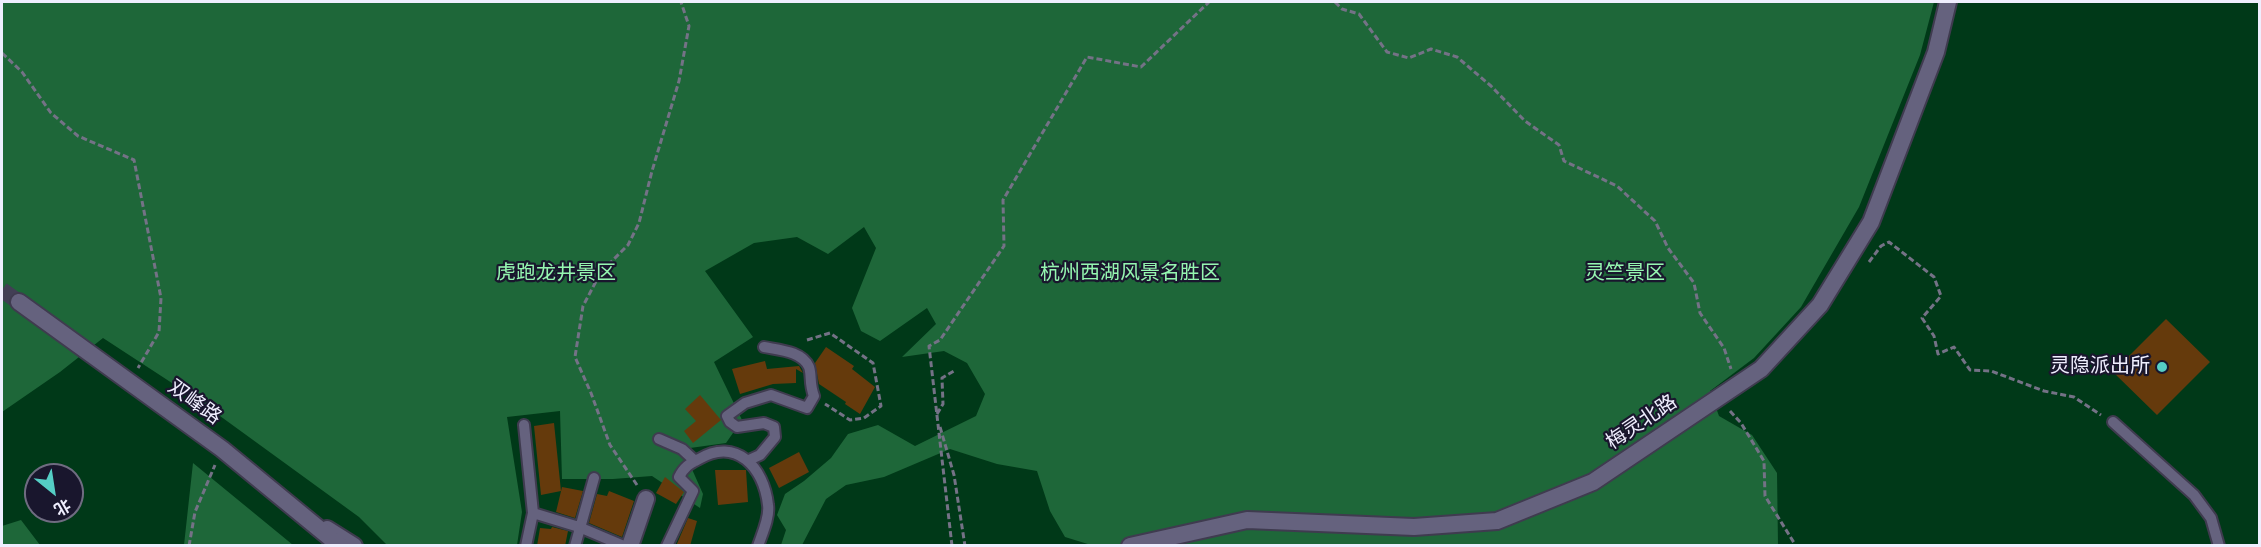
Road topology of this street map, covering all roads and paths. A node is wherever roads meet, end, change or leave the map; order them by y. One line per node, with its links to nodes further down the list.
1 (681, 2): 24 (path)
2 (1209, 2): 15 (path)
3 (1335, 2): 12 (path)
4 (1948, 2): 12 (main road, 梅灵北路)
5 (2, 53): 11 (path)
6 (1868, 263): 17 (path)
7 (19, 302): 11 (main road, 双峰路)
8 (807, 340): 13 (path)
9 (764, 347): 13 (lane)
10 (954, 371): 15 (path)
11 (129, 382): 20 (main road, 双峰路)
12 (1741, 382): 14 (main road, 梅灵北路)
13 (814, 396): 21 (lane)
14 (1718, 398): 40 (main road, 梅灵北路); 41 (path)
15 (937, 413): 16 (path)
16 (938, 419): 38 (path); 39 (path)
17 (2113, 422): 42 (lane)
18 (524, 425): 25 (lane)
19 (659, 439): 22 (lane)
20 (222, 449): 26 (main road, 双峰路); 28 (path)
21 (749, 460): 22 (lane); 37 (lane)
22 (695, 461): 36 (lane)
23 (594, 478): 27 (lane)
24 (646, 498): 35 (main road)
25 (532, 513): 27 (lane); 32 (lane)
26 (302, 514): 29 (main road); 30 (main road, 双峰路); 31 (main road)
27 (579, 527): 33 (lane); 34 (lane)
28 (189, 546)
29 (330, 546)
30 (340, 546)
31 (354, 546)
32 (526, 546)
33 (575, 546)
34 (624, 546)
35 (630, 546)
36 (667, 546)
37 (758, 546)
38 (952, 546)
39 (965, 546)
40 (1130, 546)
41 (1797, 546)
42 (2219, 546)

